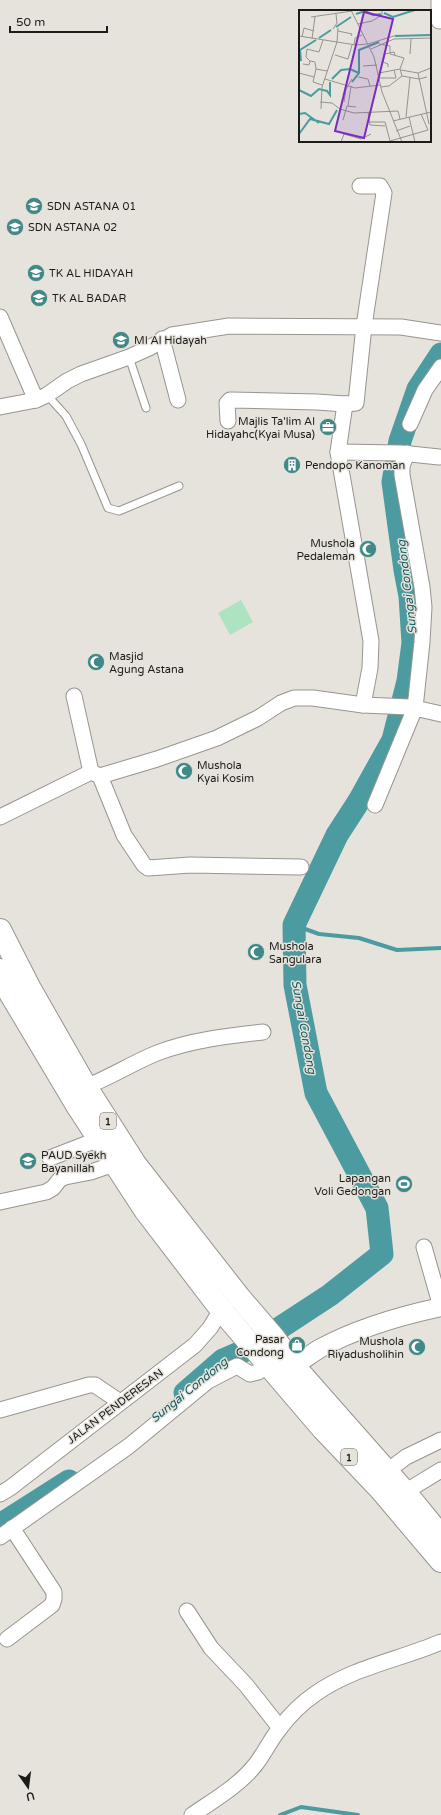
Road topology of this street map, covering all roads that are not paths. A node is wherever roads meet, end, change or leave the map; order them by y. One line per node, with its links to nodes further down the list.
1 (439, 0): 2 (street)
2 (439, 20)
3 (360, 186): 5 (street)
4 (0, 317): 10 (street)
5 (364, 326): 6 (street); 7 (street); 12 (street)
6 (441, 333)
7 (162, 339): 8 (street); 11 (street)
8 (129, 357): 10 (street); 14 (lane)
9 (441, 367): 16 (street)
10 (41, 398): 13 (street); 20 (lane)
11 (178, 400)
12 (345, 404): 15 (street); 17 (street)
13 (0, 407)
14 (146, 408)
15 (228, 421)
16 (410, 424)
17 (338, 452): 18 (street); 22 (street)
18 (404, 453): 19 (street); 23 (street)
19 (439, 457)
20 (179, 486)
21 (74, 696): 25 (street)
22 (363, 705): 23 (street); 25 (street)
23 (412, 708): 24 (street); 26 (street)
24 (441, 714)
25 (96, 774): 27 (street); 28 (street)
26 (375, 805)
27 (0, 817)
28 (301, 867)
29 (0, 930): 33 (highway, 1)
30 (0, 970): 31 (highway, 1)
31 (5, 995): 33 (highway, 1)
32 (263, 1032): 33 (street)
33 (78, 1090): 34 (highway, 1); 42 (highway, 1)
34 (99, 1139): 35 (street); 36 (highway, 1)
35 (50, 1158)
36 (114, 1164): 37 (street); 40 (highway, 1)
37 (0, 1202)
38 (424, 1247): 39 (street)
39 (441, 1307): 42 (street)
40 (222, 1311): 41 (highway, 1); 43 (street, JALAN PENDERESAN)
41 (263, 1358): 47 (highway, 1); 49 (street)
42 (294, 1366): 47 (highway, 1)
43 (120, 1402): 44 (street); 48 (street, JALAN PENDERESAN)
44 (0, 1410)
45 (441, 1440): 47 (street)
46 (441, 1470): 47 (street)
47 (391, 1483): 50 (highway, 1); 51 (highway, 1)
48 (0, 1494)
49 (6, 1532): 53 (street)
50 (441, 1536)
51 (441, 1561)
52 (187, 1611): 55 (street)
53 (7, 1639)
54 (441, 1642): 55 (street)
55 (280, 1728): 56 (street)
56 (192, 1815)

